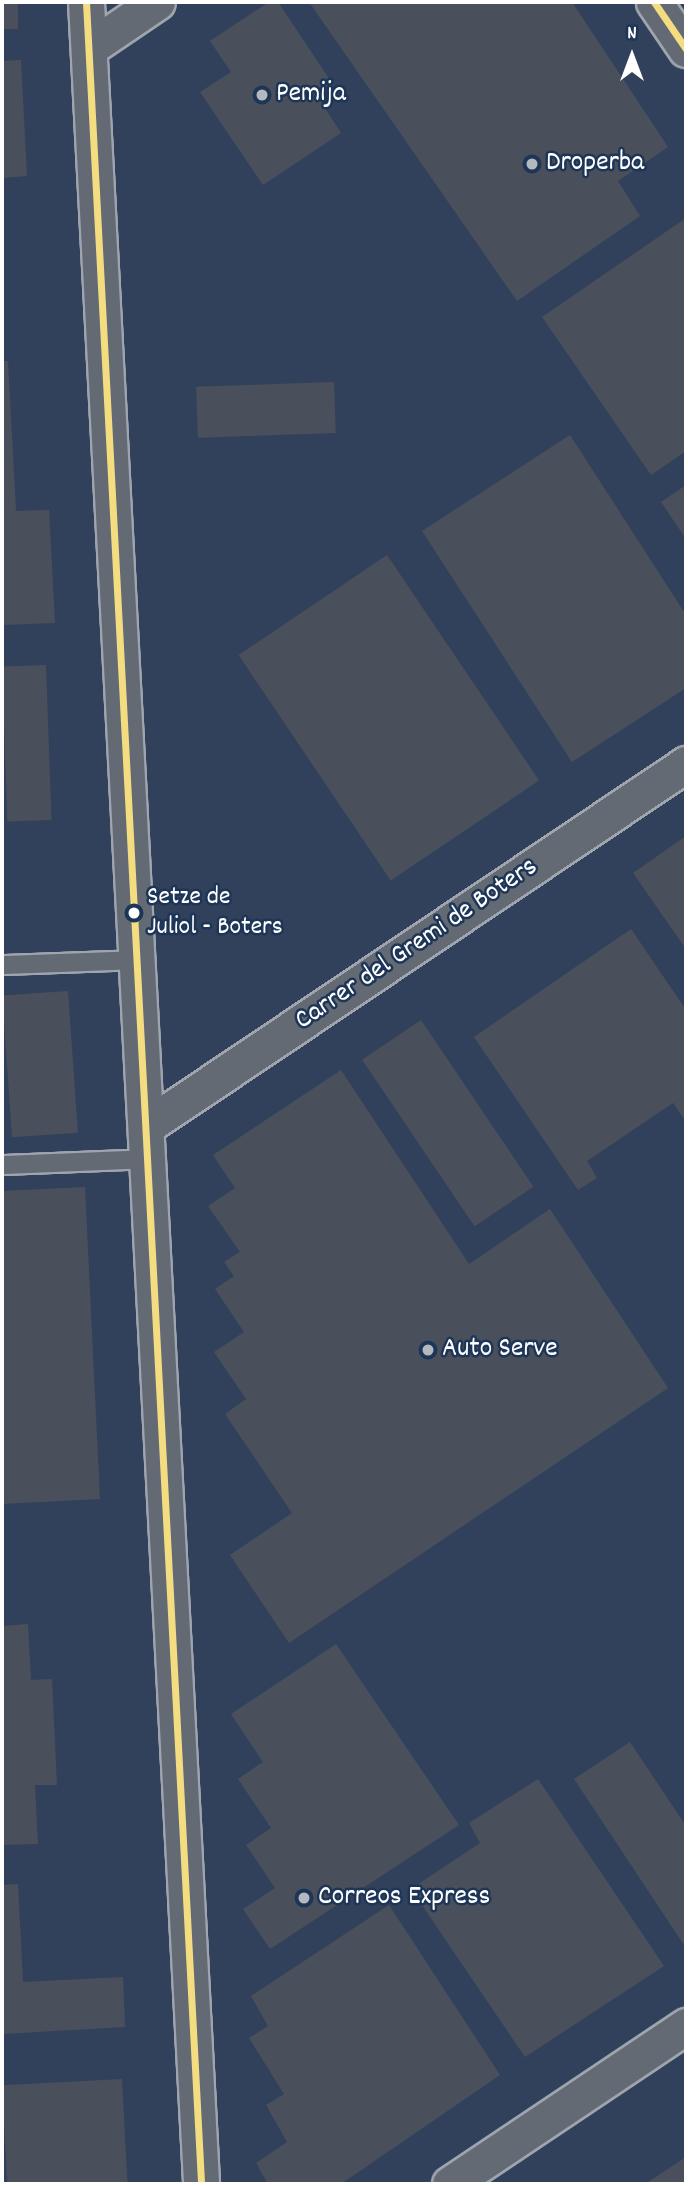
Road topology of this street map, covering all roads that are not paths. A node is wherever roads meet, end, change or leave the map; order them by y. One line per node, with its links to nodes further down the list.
1 (86, 2): 4 (street)
2 (157, 2): 4 (street)
3 (654, 2): 5 (street)
4 (89, 48): 7 (street)
5 (686, 49)
6 (686, 764): 9 (street, Carrer del Gremi de Boters)
7 (138, 960): 8 (lane); 9 (street)
8 (2, 965)
9 (149, 1142): 10 (lane); 12 (street)
10 (2, 1165)
11 (686, 2026): 13 (street)
12 (201, 2184)
13 (450, 2184)

